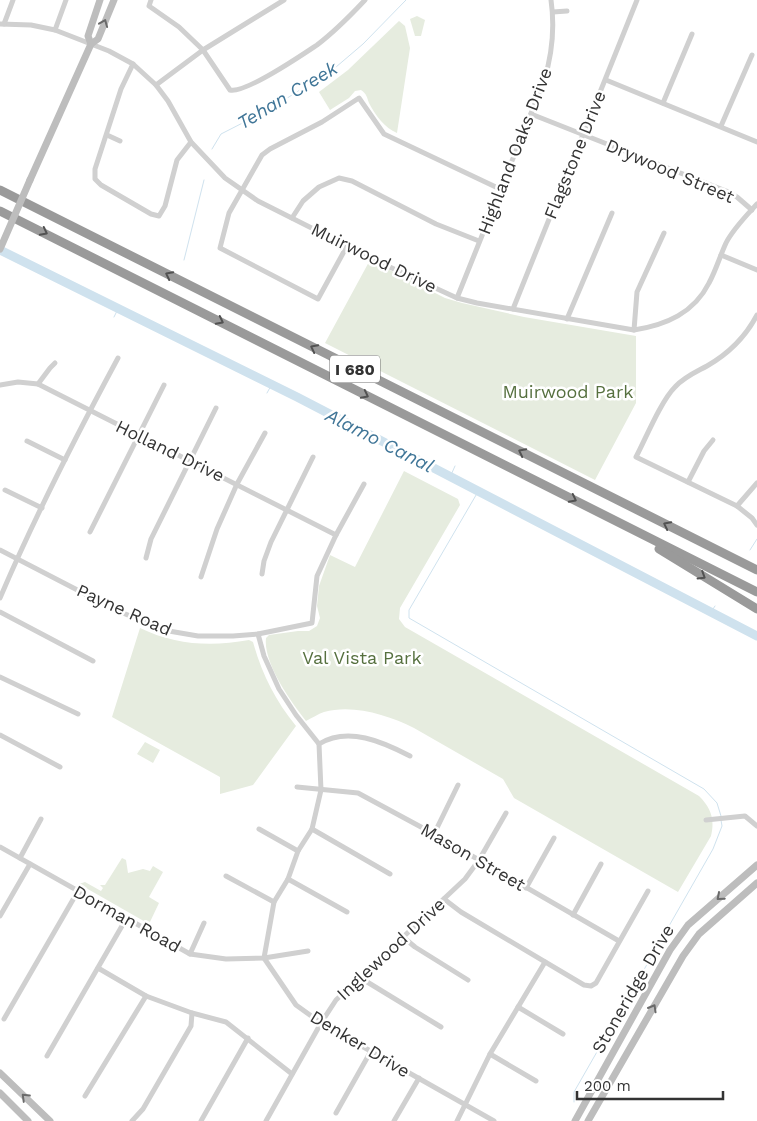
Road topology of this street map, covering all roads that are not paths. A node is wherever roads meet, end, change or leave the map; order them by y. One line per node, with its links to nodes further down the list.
1 (13, 0): 12 (street)
2 (66, 0): 13 (street)
3 (100, 0): 15 (main road)
4 (114, 0): 15 (main road, one-way to 4)
5 (151, 0): 16 (street)
6 (284, 0): 16 (street)
7 (364, 0): 16 (street)
8 (551, 0): 11 (street, Highland Oaks Drive)
9 (637, 0): 19 (street, Flagstone Drive)
10 (567, 11): 11 (street)
11 (553, 12): 22 (street, Highland Oaks Drive)
12 (2, 24): 13 (street, Muirwood Drive)
13 (55, 30): 15 (street, Muirwood Drive)
14 (692, 34): 21 (street)
15 (91, 44): 18 (street, Muirwood Drive); 40 (main road, bridge)
16 (203, 50): 20 (street)
17 (752, 55): 23 (street)
18 (133, 64): 20 (street, Muirwood Drive); 25 (street)
19 (606, 80): 21 (street); 24 (street, Flagstone Drive)
20 (156, 85): 27 (street, Muirwood Drive)
21 (663, 103): 23 (street)
22 (531, 114): 24 (street, Drywood Street); 29 (street, Highland Oaks Drive)
23 (721, 126): 28 (street)
24 (584, 134): 34 (street, Drywood Street); 44 (street, Flagstone Drive)
25 (107, 135): 26 (street); 27 (street)
26 (120, 141)
27 (191, 142): 31 (street, Muirwood Drive)
28 (757, 142)
29 (500, 189): 31 (street); 38 (street, Highland Oaks Drive)
30 (0, 190): 77 (highway, I 680, one-way to 30)
31 (241, 190): 36 (street, Muirwood Drive); 39 (street)
32 (757, 204): 34 (street, Muirwood Drive)
33 (0, 210): 71 (highway, I 680, one-way to 71)
34 (752, 210): 41 (street, Muirwood Drive)
35 (612, 213): 46 (street)
36 (292, 218): 38 (street); 39 (street, Muirwood Drive)
37 (664, 233): 47 (street)
38 (479, 241): 43 (street, Highland Oaks Drive)
39 (347, 246): 43 (street, Muirwood Drive)
40 (0, 249)
41 (721, 255): 42 (street); 47 (street, Muirwood Drive)
42 (757, 270)
43 (457, 298): 44 (street, Muirwood Drive)
44 (513, 309): 46 (street, Muirwood Drive)
45 (757, 315): 62 (street)
46 (567, 319): 47 (street, Muirwood Drive)
47 (634, 330)
48 (118, 358): 54 (street)
49 (55, 363): 50 (street)
50 (38, 384): 51 (street, Holland Drive); 54 (street, Holland Drive)
51 (0, 385)
52 (164, 385): 56 (street)
53 (216, 408): 61 (street)
54 (89, 411): 56 (street, Holland Drive); 60 (street)
55 (265, 433): 64 (street)
56 (139, 436): 61 (street, Holland Drive); 72 (street)
57 (713, 440): 62 (street)
58 (27, 441): 60 (street)
59 (314, 456): 69 (street)
60 (65, 460): 68 (street)
61 (189, 461): 64 (street, Holland Drive); 76 (street)
62 (688, 482): 67 (street)
63 (757, 483): 67 (street)
64 (237, 484): 69 (street, Holland Drive); 79 (street)
65 (364, 484): 73 (street)
66 (5, 490): 68 (street)
67 (737, 506): 70 (street)
68 (42, 508): 75 (street)
69 (287, 509): 73 (street, Holland Drive); 78 (street)
70 (757, 525)
71 (633, 530): 80 (highway, I 680); 82 (highway, one-way to 82)
72 (90, 532)
73 (336, 535): 84 (street, Payne Road)
74 (0, 550): 75 (street, Payne Road)
75 (17, 558): 81 (street); 84 (street, Payne Road)
76 (146, 558)
77 (757, 570)
78 (262, 574)
79 (201, 577)
80 (757, 592)
81 (0, 598)
82 (757, 609)
83 (0, 612): 85 (street)
84 (258, 634): 89 (street)
85 (93, 661)
86 (0, 677): 87 (street)
87 (78, 714)
88 (0, 735): 91 (street)
89 (319, 744): 90 (street); 94 (street)
90 (410, 756)
91 (60, 767)
92 (458, 785): 101 (street)
93 (297, 788): 94 (street, Mason Street)
94 (321, 790): 99 (street); 101 (street, Mason Street)
95 (506, 812): 106 (street, Inglewood Drive)
96 (41, 819): 105 (street)
97 (706, 820): 98 (street)
98 (757, 826)
99 (312, 829): 104 (street); 110 (street)
100 (259, 830): 104 (street)
101 (434, 834): 106 (street, Mason Street)
102 (554, 838): 114 (street)
103 (0, 847): 105 (street, Dorman Road)
104 (298, 852): 112 (street)
105 (20, 858): 107 (street, Dorman Road)
106 (479, 860): 114 (street, Mason Street); 117 (street, Inglewood Drive)
107 (30, 864): 116 (street, Dorman Road); 121 (street)
108 (601, 864): 120 (street)
109 (757, 865): 160 (main road, Stoneridge Drive, one-way to 160)
110 (390, 874)
111 (226, 876): 118 (street)
112 (288, 879): 118 (street); 119 (street)
113 (757, 883): 161 (main road, Stoneridge Drive, one-way to 113)
114 (526, 888): 120 (street, Mason Street)
115 (648, 891): 125 (street)
116 (78, 892): 122 (street, Dorman Road); 136 (street)
117 (444, 899): 124 (street, Inglewood Drive); 129 (street)
118 (274, 902): 128 (street)
119 (347, 912)
120 (573, 914): 125 (street, Mason Street)
121 (0, 916)
122 (126, 919): 127 (street, Dorman Road); 130 (street)
123 (204, 923): 127 (street)
124 (403, 937): 131 (street, Inglewood Drive); 132 (street)
125 (619, 941): 129 (street)
126 (308, 950): 128 (street, Dorman Road)
127 (190, 954): 128 (street, Dorman Road)
128 (264, 958): 137 (street, Denker Drive)
129 (544, 962): 134 (street)
130 (98, 968): 133 (street); 143 (street)
131 (360, 977): 137 (street, Inglewood Drive); 138 (street)
132 (468, 980)
133 (146, 996): 135 (street); 149 (street)
134 (518, 1008): 139 (street); 142 (street)
135 (192, 1013): 140 (street); 154 (street)
136 (4, 1019)
137 (321, 1023): 141 (street, Denker Drive); 145 (street, Inglewood Drive)
138 (441, 1027)
139 (563, 1034)
140 (248, 1038): 145 (street); 155 (street)
141 (371, 1051): 146 (street, Denker Drive); 151 (street)
142 (490, 1054): 147 (street); 150 (street)
143 (47, 1056)
144 (0, 1072): 153 (main road, one-way to 144)
145 (292, 1074): 156 (street, Inglewood Drive)
146 (419, 1078): 150 (street, Denker Drive); 157 (street)
147 (536, 1081)
148 (0, 1093): 152 (main road)
149 (85, 1096)
150 (466, 1105): 158 (street); 159 (street, Denker Drive)
151 (336, 1113)
152 (28, 1121)
153 (50, 1121)
154 (132, 1121)
155 (201, 1121)
156 (266, 1121)
157 (394, 1121)
158 (457, 1121)
159 (494, 1121)
160 (575, 1121)
161 (588, 1121)

